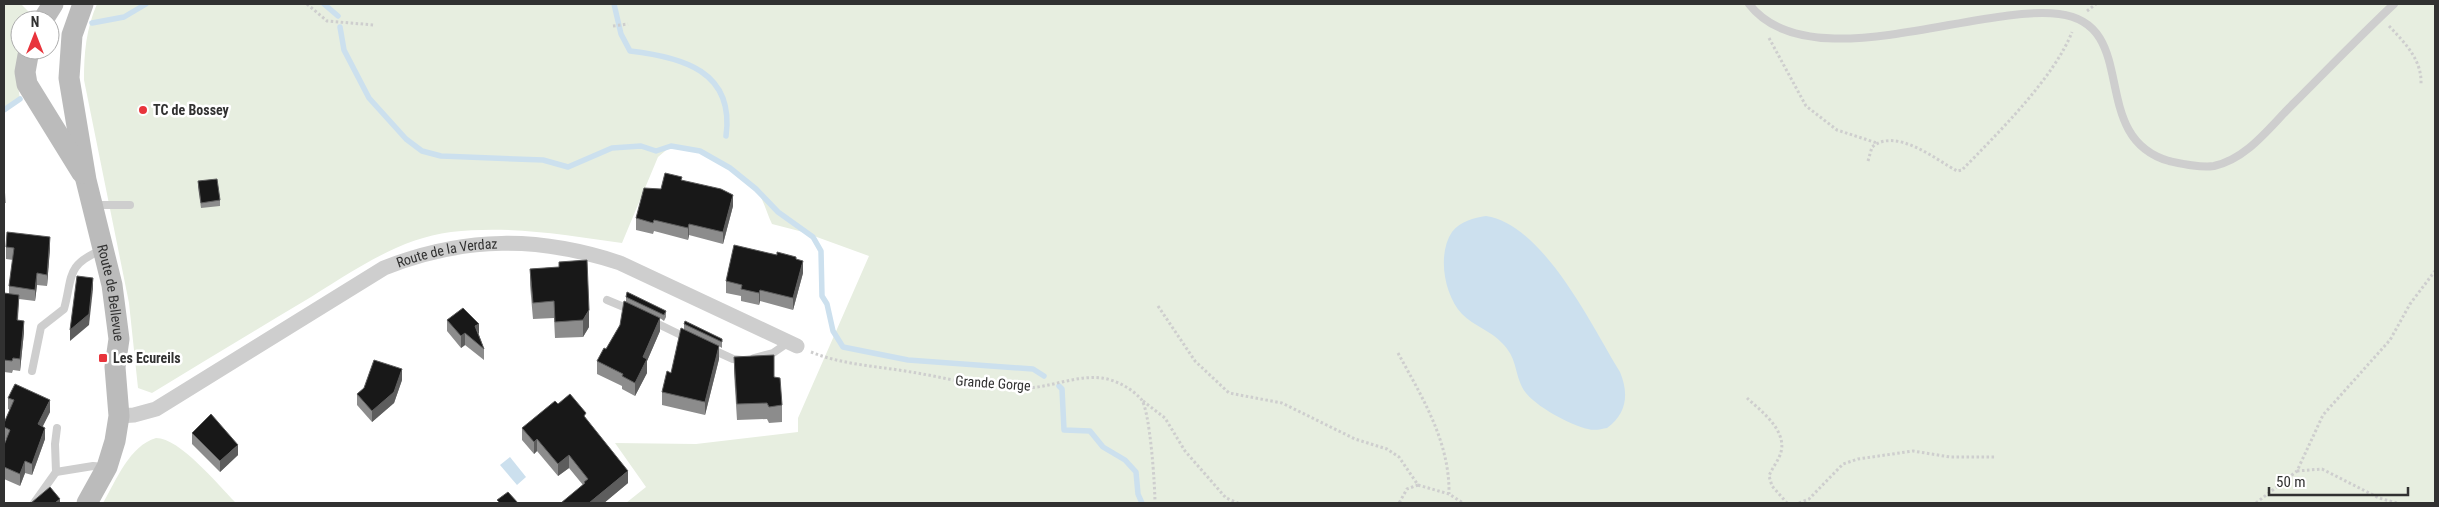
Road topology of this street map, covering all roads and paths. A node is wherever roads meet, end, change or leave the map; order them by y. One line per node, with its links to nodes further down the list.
1 (83, 4): 16 (street, Route de Bellevue)
2 (306, 4): 9 (path)
3 (1749, 4): 7 (lane)
4 (2096, 4): 7 (path)
5 (2394, 4): 6 (lane)
6 (2380, 17): 7 (lane); 13 (path)
7 (2077, 18): 14 (path)
8 (628, 24): 10 (path)
9 (374, 25)
10 (613, 26)
11 (1768, 36): 14 (path)
12 (27, 60): 16 (street, Route de Bellevue)
13 (2421, 84)
14 (1877, 143): 15 (path)
15 (1868, 161)
16 (86, 180): 17 (street, Route de Bellevue)
17 (92, 204): 18 (lane); 19 (street, Route de Bellevue)
18 (130, 205)
19 (104, 249): 27 (lane); 30 (street, Route de Bellevue)
20 (2435, 271): 34 (path)
21 (607, 300): 23 (lane)
22 (1158, 306): 36 (path)
23 (695, 342)
24 (793, 344): 25 (lane); 29 (path, Grande Gorge); 30 (street, Route de la Verdaz)
25 (704, 346)
26 (1398, 353): 37 (path)
27 (32, 371)
28 (1747, 398): 44 (path)
29 (1142, 400): 40 (path); 41 (path, Grande Gorge)
30 (119, 416): 33 (street, Route de Bellevue)
31 (57, 428): 35 (lane)
32 (1996, 457): 45 (path)
33 (107, 467): 35 (lane); 39 (street, Route de Bellevue)
34 (2297, 471): 46 (path); 47 (path)
35 (56, 472): 38 (lane)
36 (1418, 485): 37 (path); 42 (path)
37 (1449, 494): 43 (path)
38 (34, 503)
39 (87, 503)
40 (1156, 503)
41 (1238, 503)
42 (1399, 503)
43 (1463, 503)
44 (1786, 503)
45 (1799, 503)
46 (2256, 503)
47 (2397, 503)

